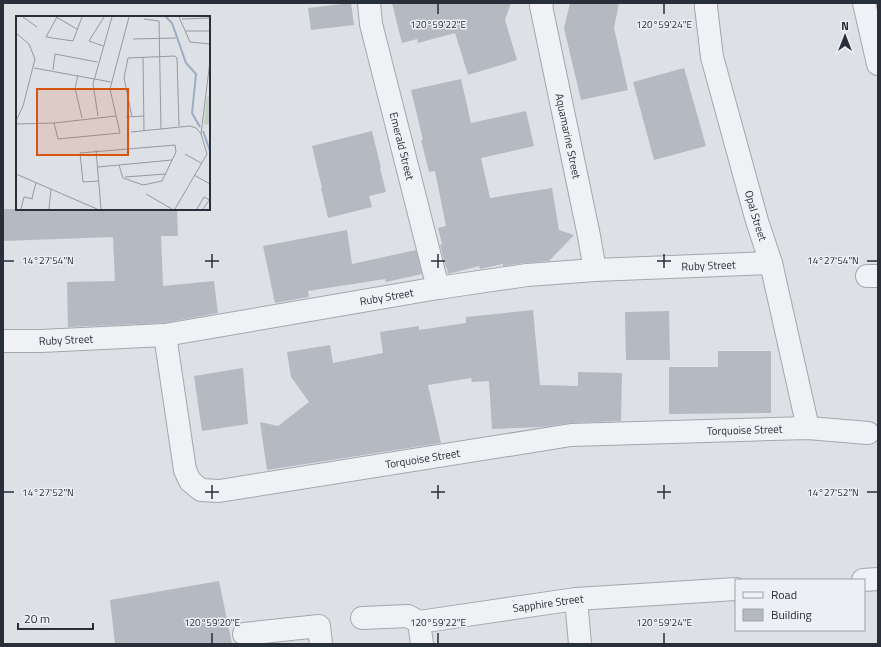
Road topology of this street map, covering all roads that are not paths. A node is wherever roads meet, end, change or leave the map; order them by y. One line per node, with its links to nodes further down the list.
1 (369, 3): 8 (street, Emerald Street)
2 (542, 3): 7 (street, Aquamarine Street)
3 (706, 3): 6 (street, Opal Street)
4 (864, 3): 5 (street)
5 (878, 64)
6 (771, 263): 7 (street, Ruby Street); 11 (street, Opal Street)
7 (596, 270): 8 (street, Ruby Street)
8 (438, 288): 9 (street, Ruby Street)
9 (165, 335): 10 (street, Ruby Street); 11 (street, Torquoise Street)
10 (3, 341)
11 (808, 428): 12 (street, Torquoise Street)
12 (868, 433)
13 (878, 579): 14 (street)
14 (865, 580)
15 (735, 589): 16 (street, Sapphire Street)
16 (576, 600): 18 (street, Sapphire Street); 22 (street)
17 (362, 618): 18 (street, Sapphire Street)
18 (419, 622): 21 (street)
19 (244, 634): 20 (street)
20 (321, 644)
21 (422, 644)
22 (580, 644)

